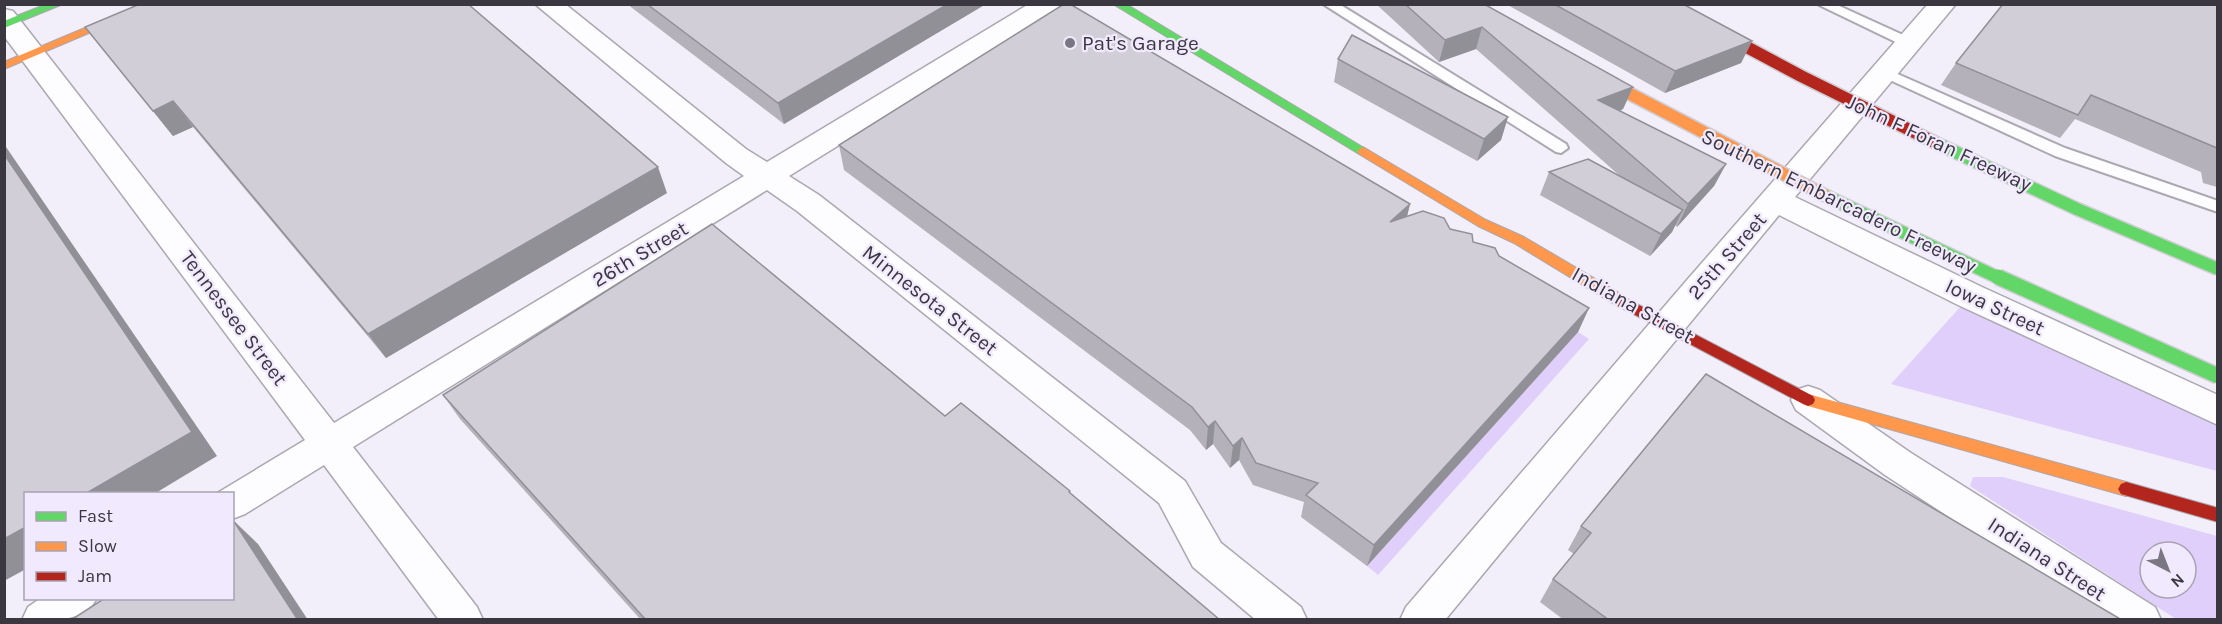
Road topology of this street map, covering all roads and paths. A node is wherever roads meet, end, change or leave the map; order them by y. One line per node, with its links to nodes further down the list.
1 (58, 4): 10 (main road)
2 (152, 4): 12 (main road)
3 (548, 4): 16 (street, Minnesota Street)
4 (1048, 4): 16 (street, 26th Street)
5 (1118, 4): 20 (main road, Indiana Street)
6 (1329, 4): 15 (lane)
7 (1666, 4): 19 (main road, John F Foran Freeway, bridge)
8 (1823, 4): 11 (lane)
9 (1943, 4): 11 (street, 25th Street)
10 (6, 22): 12 (street, Tennessee Street)
11 (1909, 43): 14 (street, 25th Street)
12 (18, 60): 24 (street, Tennessee Street)
13 (1581, 68): 21 (main road, Southern Embarcadero Freeway, bridge)
14 (1884, 72): 17 (street, 25th Street); 18 (lane)
15 (1561, 148)
16 (767, 177): 24 (street, 26th Street); 30 (street, Minnesota Street)
17 (1775, 200): 20 (street, 25th Street); 23 (street, Iowa Street)
18 (2217, 207)
19 (2217, 269)
20 (1669, 325): 22 (main road, Indiana Street); 31 (street, 25th Street)
21 (2217, 376)
22 (1808, 400): 26 (main road); 32 (street, Indiana Street)
23 (2217, 411)
24 (329, 444): 25 (street, 26th Street); 29 (street, Tennessee Street)
25 (234, 502)
26 (2217, 515)
27 (74, 600): 28 (street)
28 (42, 620)
29 (463, 620)
30 (1287, 620)
31 (1420, 620)
32 (2141, 620)

